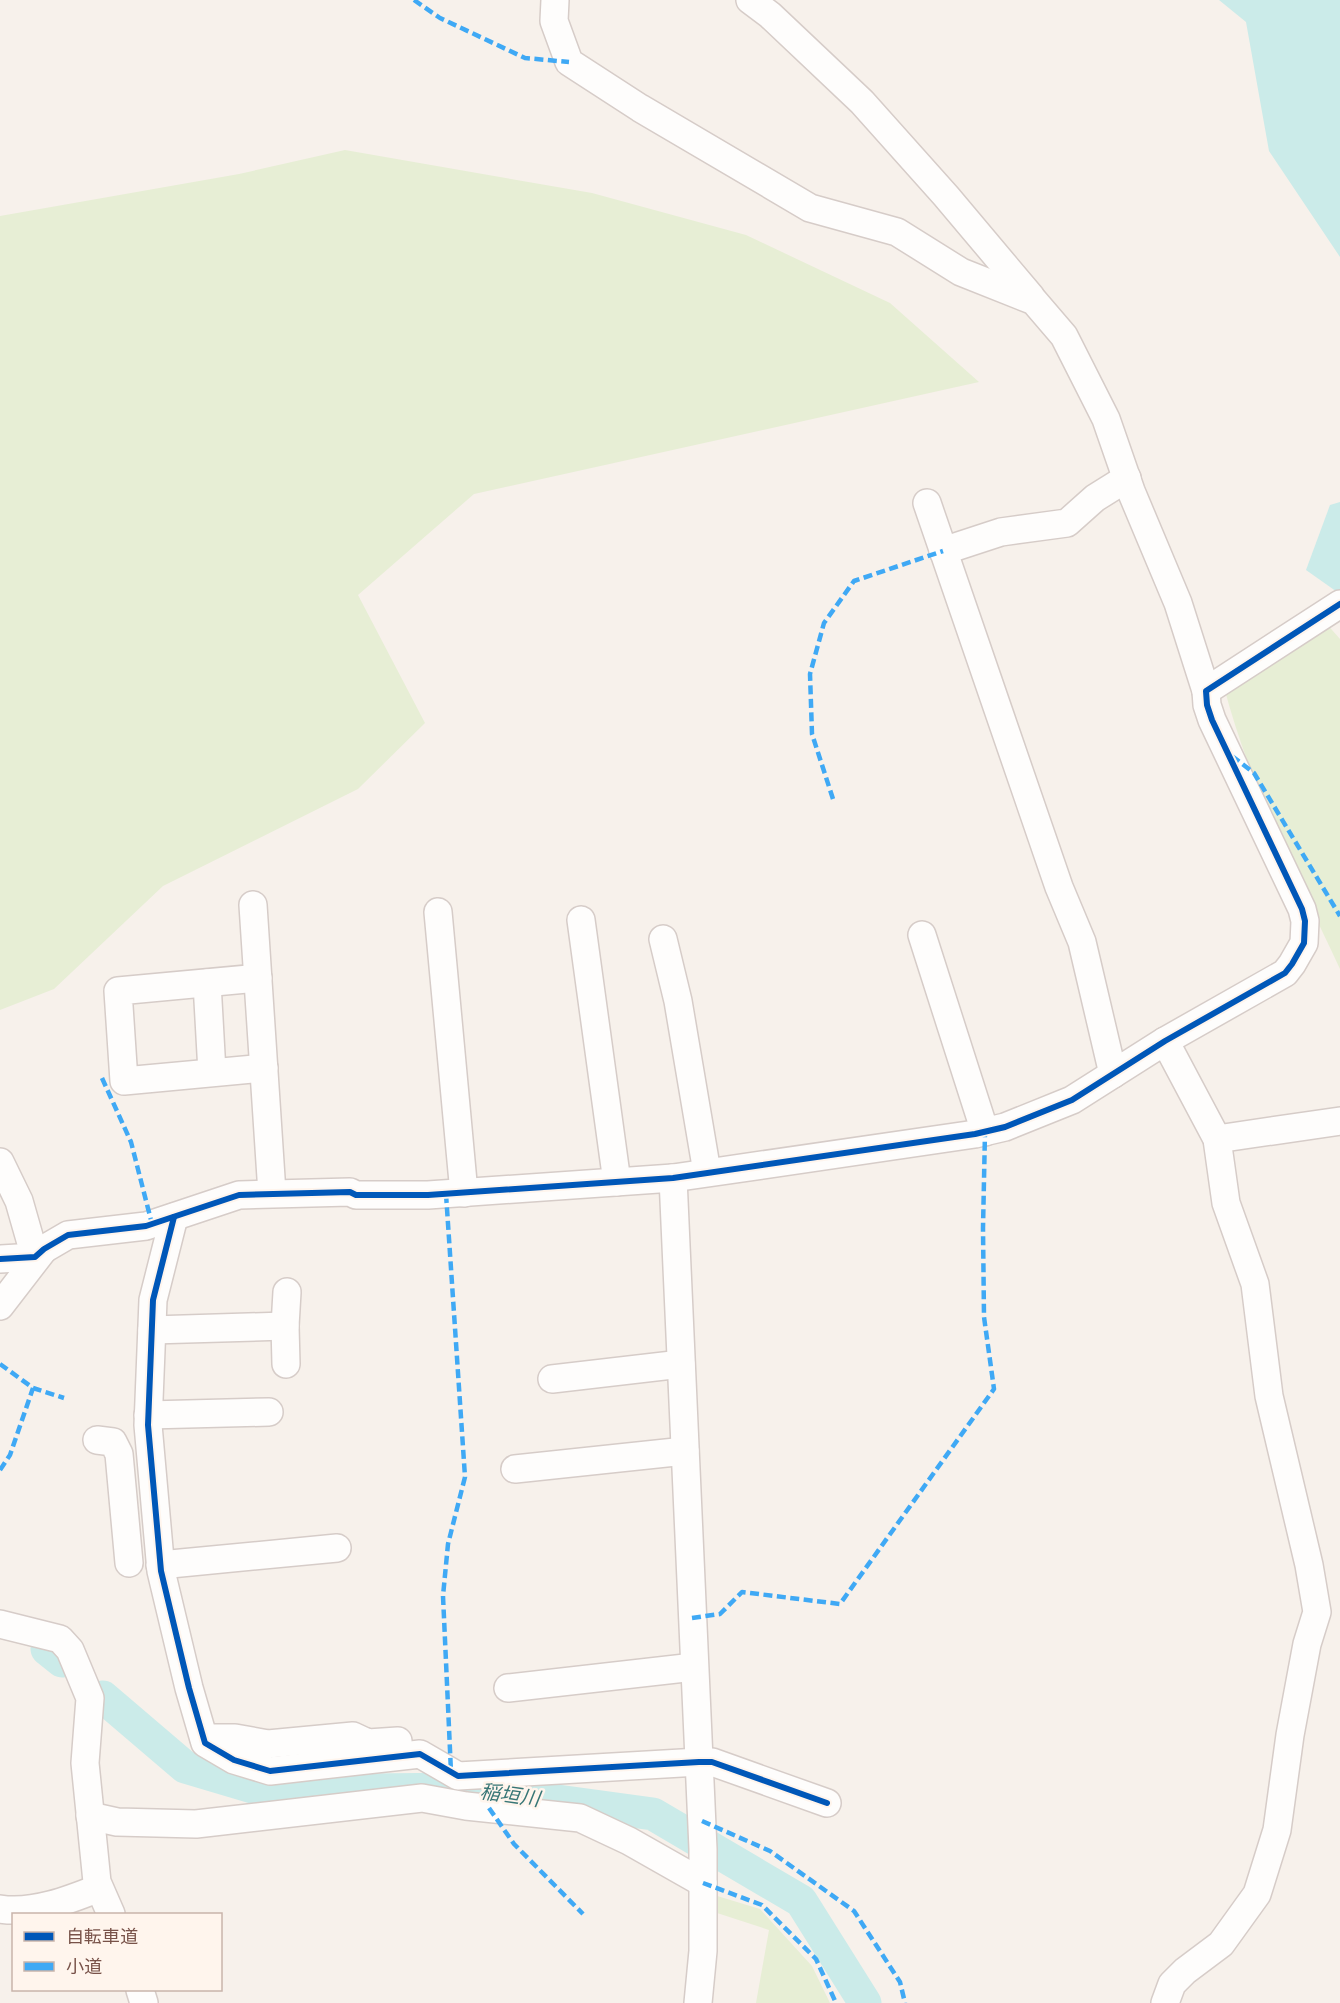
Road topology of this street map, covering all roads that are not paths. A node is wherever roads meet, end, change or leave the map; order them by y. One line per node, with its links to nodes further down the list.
1 (555, 0): 3 (street)
2 (761, 5): 3 (street)
3 (1034, 301): 4 (street)
4 (1127, 478): 6 (street); 8 (street)
5 (927, 503): 6 (street)
6 (943, 551): 19 (street)
7 (1340, 604): 8 (street)
8 (1206, 691): 16 (street)
9 (253, 905): 14 (street)
10 (438, 912): 27 (street)
11 (581, 920): 26 (street)
12 (922, 935): 21 (street)
13 (663, 939): 24 (street)
14 (258, 978): 15 (street); 17 (street)
15 (207, 983): 18 (street); 18 (street)
16 (1165, 1041): 19 (street); 22 (street)
17 (264, 1068): 18 (street); 28 (street)
18 (212, 1072)
19 (1113, 1074): 21 (street)
20 (1340, 1121): 22 (street)
21 (985, 1132): 24 (street)
22 (1217, 1139): 62 (street)
23 (0, 1162): 30 (street)
24 (707, 1172): 25 (street)
25 (673, 1178): 26 (street); 37 (street)
26 (617, 1182): 27 (street)
27 (464, 1192): 28 (street)
28 (272, 1193): 29 (street)
29 (174, 1217): 30 (street); 35 (street)
30 (39, 1253): 31 (street); 33 (street)
31 (0, 1259)
32 (287, 1292): 34 (street)
33 (0, 1306)
34 (285, 1326): 35 (street); 36 (street)
35 (152, 1330): 40 (street)
36 (286, 1364)
37 (681, 1364): 38 (street); 42 (street)
38 (552, 1379)
39 (269, 1412): 40 (street)
40 (148, 1415): 43 (street)
41 (97, 1440): 44 (street)
42 (685, 1451): 45 (street); 50 (street)
43 (151, 1459): 44 (street); 48 (street)
44 (120, 1464): 47 (street)
45 (515, 1469)
46 (337, 1548): 48 (street)
47 (129, 1563)
48 (160, 1565): 52 (street)
49 (0, 1624): 56 (street)
50 (694, 1667): 51 (street); 54 (street)
51 (507, 1688)
52 (204, 1738): 53 (street); 54 (street)
53 (405, 1741)
54 (699, 1761): 55 (street); 57 (street)
55 (827, 1803)
56 (90, 1816): 57 (street); 58 (street)
57 (703, 1883): 61 (street)
58 (99, 1888): 59 (street); 60 (street)
59 (0, 1909)
60 (111, 1913)
61 (698, 2003)
62 (1165, 2003)

